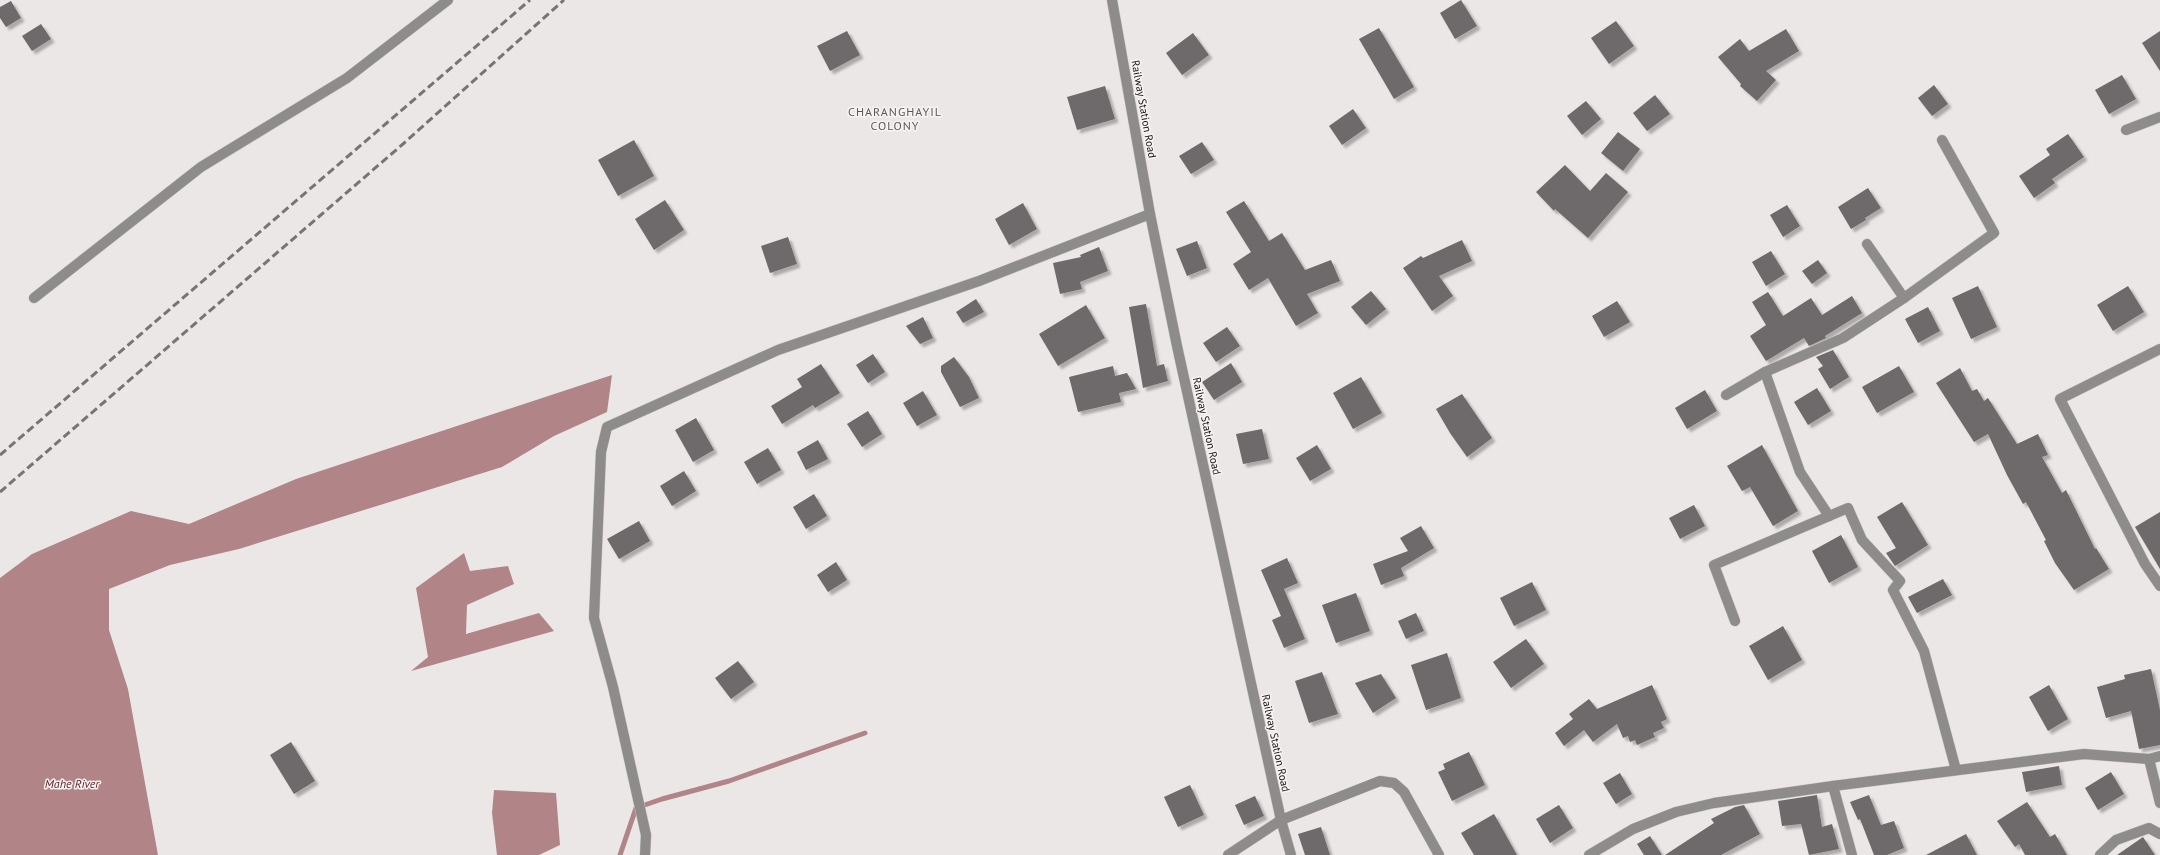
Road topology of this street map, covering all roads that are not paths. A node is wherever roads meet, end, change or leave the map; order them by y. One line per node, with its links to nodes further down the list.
1 (448, 0): 8 (street)
2 (1112, 0): 6 (street, Railway Station Road)
3 (2160, 117): 4 (street)
4 (2126, 130)
5 (1942, 140): 9 (street)
6 (1150, 214): 21 (street, Railway Station Road); 23 (street)
7 (1867, 244): 9 (street)
8 (34, 298)
9 (1904, 298): 11 (street)
10 (2160, 349): 14 (street)
11 (1765, 372): 12 (street); 13 (street)
12 (1726, 395)
13 (1829, 516): 15 (street); 18 (street)
14 (2160, 586)
15 (1735, 621)
16 (2160, 756): 17 (street)
17 (2149, 759): 18 (street); 20 (street)
18 (1956, 770): 19 (street)
19 (1833, 786): 27 (street); 28 (street)
20 (2160, 803)
21 (1281, 820): 24 (street); 25 (street, Railway Station Road); 26 (street)
22 (2160, 834): 29 (street)
23 (645, 855)
24 (1228, 855)
25 (1291, 855)
26 (1439, 855)
27 (1589, 855)
28 (1852, 855)
29 (2100, 855)

